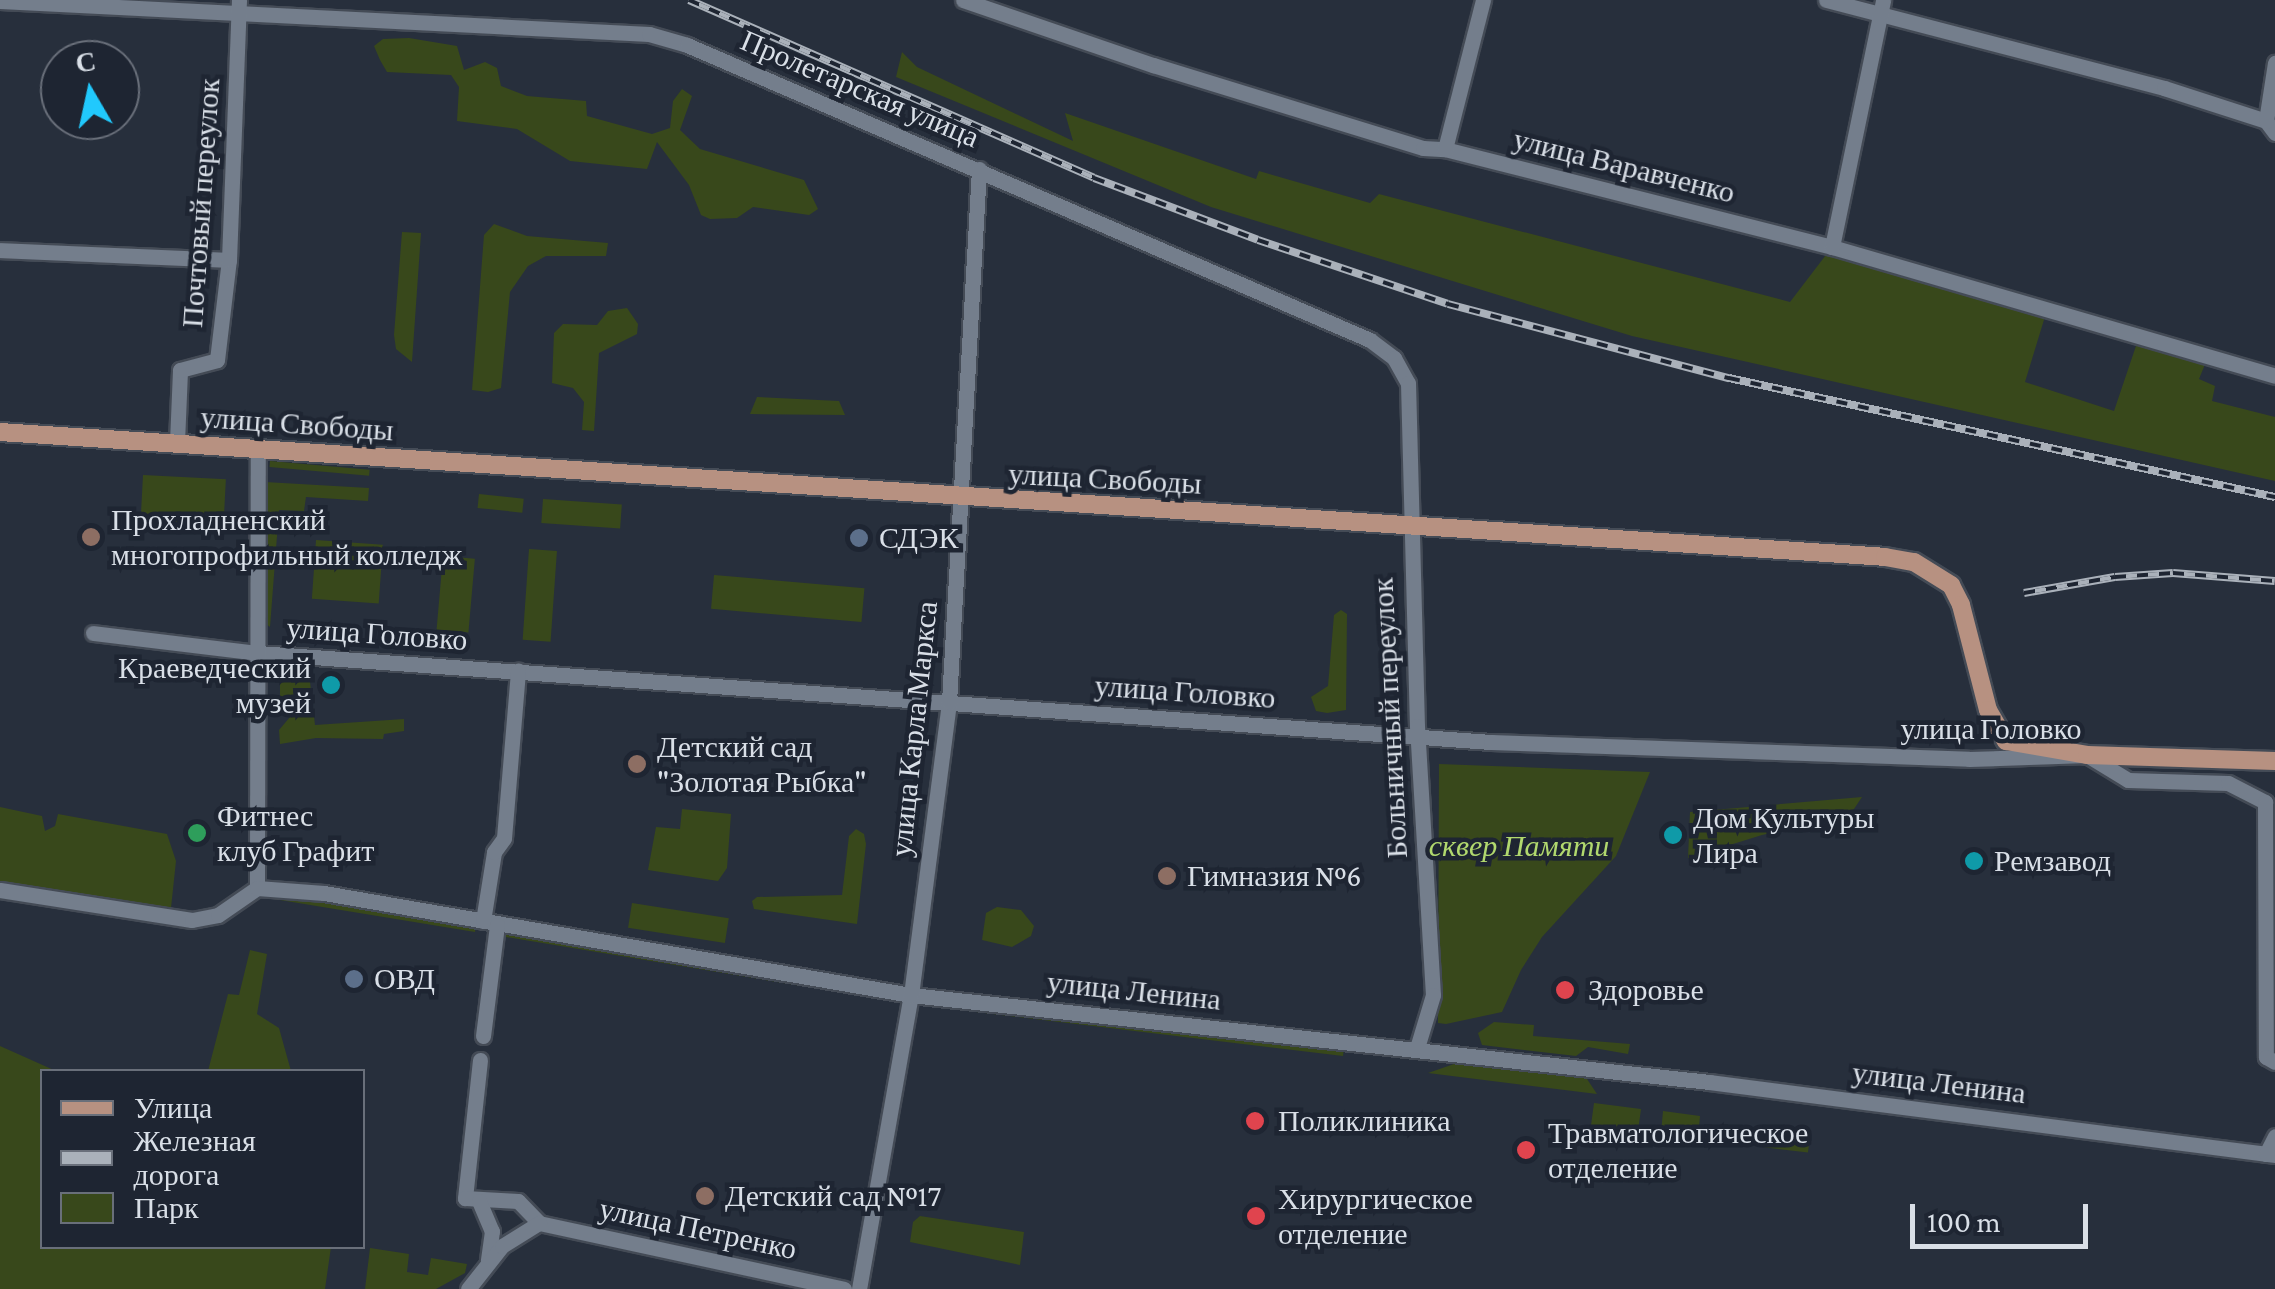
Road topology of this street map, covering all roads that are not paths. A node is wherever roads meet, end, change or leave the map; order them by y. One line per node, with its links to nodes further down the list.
1 (963, 0): 9 (street, улица Варавченко)
2 (1483, 0): 9 (street)
3 (1826, 0): 6 (street)
4 (0, 2): 5 (street, Пролетарская улица)
5 (240, 6): 10 (street, Пролетарская улица); 13 (street, Почтовый переулок)
6 (1882, 7): 8 (street); 11 (street)
7 (2275, 63): 8 (street)
8 (2271, 127)
9 (1444, 150): 11 (street, улица Варавченко)
10 (979, 169): 15 (street, Пролетарская улица); 19 (street, улица Карла Маркса)
11 (1832, 248): 14 (street, улица Варавченко)
12 (0, 250): 13 (street)
13 (229, 260): 17 (street, Почтовый переулок)
14 (2275, 376)
15 (1408, 383): 20 (street, Больничный переулок)
16 (0, 432): 17 (main road, улица Свободы)
17 (177, 442): 18 (main road, улица Свободы)
18 (258, 449): 19 (main road, улица Свободы); 22 (street)
19 (962, 498): 20 (main road, улица Свободы); 24 (street, улица Карла Маркса)
20 (1410, 524): 25 (street, Больничный переулок); 26 (main road, улица Свободы)
21 (93, 633): 22 (street, улица Головко)
22 (258, 653): 23 (street, улица Головко); 28 (street)
23 (518, 671): 24 (street, улица Головко); 30 (street)
24 (949, 702): 25 (street, улица Головко); 31 (street, улица Карла Маркса)
25 (1417, 736): 26 (street, улица Головко); 33 (street, Больничный переулок)
26 (2087, 755): 27 (main road, улица Головко); 35 (street)
27 (2275, 761)
28 (257, 888): 29 (street); 30 (street, улица Ленина)
29 (0, 890)
30 (490, 923): 31 (street, улица Ленина); 32 (street)
31 (911, 995): 33 (street, улица Ленина); 44 (street, улица Карла Маркса)
32 (482, 1036)
33 (1416, 1048): 37 (street, улица Ленина)
34 (480, 1060): 38 (street)
35 (2275, 1062)
36 (2275, 1136): 37 (street)
37 (2270, 1155)
38 (472, 1200): 39 (street); 40 (street)
39 (539, 1223): 40 (street); 43 (street, улица Петренко)
40 (488, 1260): 41 (street)
41 (473, 1283): 42 (street)
42 (491, 1289)
43 (844, 1289)
44 (859, 1289)

